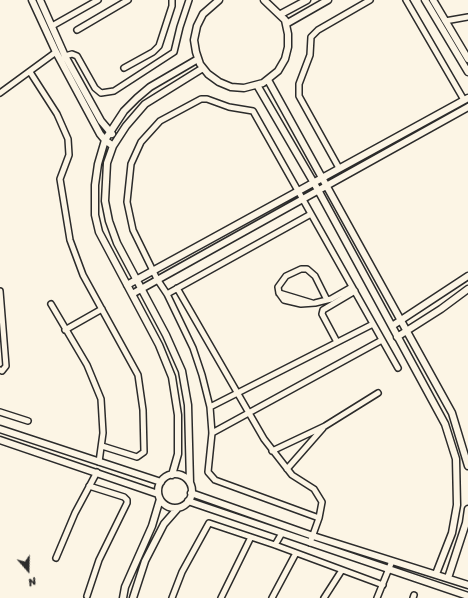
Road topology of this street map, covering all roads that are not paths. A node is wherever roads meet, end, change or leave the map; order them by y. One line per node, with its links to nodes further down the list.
1 (32, 0): 22 (street)
2 (40, 0): 20 (street)
3 (98, 0): 20 (street)
4 (128, 0): 21 (street)
5 (172, 0): 27 (street)
6 (189, 0): 24 (street)
7 (218, 0): 15 (street)
8 (264, 0): 16 (street)
9 (307, 0): 16 (street)
10 (328, 0): 19 (street)
11 (370, 0): 40 (street)
12 (406, 0): 34 (street)
13 (425, 0): 30 (street)
14 (433, 0): 18 (street)
15 (212, 2): 26 (street)
16 (281, 14): 19 (street)
17 (468, 16): 18 (street)
18 (445, 21): 23 (street)
19 (286, 24): 31 (street)
20 (52, 26): 24 (street)
21 (77, 30)
22 (56, 52): 29 (street); 38 (street)
23 (466, 52): 25 (street)
24 (65, 56): 36 (street)
25 (468, 59)
26 (198, 60): 28 (street); 36 (street)
27 (124, 68)
28 (203, 68): 32 (street); 37 (street)
29 (30, 72): 33 (street); 62 (street)
30 (468, 72)
31 (268, 80): 32 (street); 41 (street)
32 (257, 85): 42 (street)
33 (0, 93)
34 (466, 99): 40 (street)
35 (468, 107): 43 (street)
36 (110, 132): 37 (street); 38 (street)
37 (118, 138): 39 (street)
38 (105, 140): 39 (street); 52 (street)
39 (114, 146): 51 (street)
40 (339, 168): 41 (street)
41 (322, 178): 42 (street); 43 (street)
42 (314, 183): 44 (street); 45 (street)
43 (326, 185): 44 (street); 63 (street)
44 (318, 190): 46 (street); 65 (street)
45 (298, 192): 46 (street); 48 (street); 48 (street)
46 (302, 199): 47 (street); 50 (street)
47 (311, 214): 54 (street); 55 (street)
48 (154, 271): 50 (street); 51 (street)
49 (468, 276): 63 (street)
50 (157, 279): 53 (street); 59 (street)
51 (136, 281): 52 (street); 53 (street)
52 (127, 285): 58 (street)
53 (141, 288): 58 (street); 91 (street)
54 (177, 288): 59 (street); 74 (street)
55 (353, 289): 60 (street); 64 (street); 70 (street)
56 (468, 289): 67 (street)
57 (0, 291): 72 (street)
58 (132, 294): 89 (street)
59 (167, 294): 75 (street)
60 (327, 300): 60 (street)
61 (51, 304): 66 (street)
62 (102, 309): 66 (street); 83 (street)
63 (402, 321): 65 (street); 67 (street)
64 (373, 324): 69 (street); 70 (street)
65 (392, 326): 68 (street)
66 (65, 330): 83 (street)
67 (407, 330): 68 (street); 86 (street)
68 (397, 337): 109 (street)
69 (382, 340): 71 (street); 77 (street)
70 (337, 342): 74 (street)
71 (398, 368)
72 (0, 370)
73 (378, 393): 79 (street)
74 (237, 394): 75 (street); 77 (street)
75 (210, 408): 81 (street)
76 (0, 412): 78 (street)
77 (250, 413): 81 (street); 84 (street)
78 (28, 421)
79 (326, 426): 84 (street); 87 (street)
80 (0, 429): 85 (street)
81 (212, 434): 98 (street)
82 (0, 440): 88 (street)
83 (102, 446): 85 (street)
84 (272, 451): 87 (street)
85 (99, 462): 90 (street)
86 (468, 466)
87 (287, 469): 98 (street)
88 (97, 472): 92 (street); 94 (street)
89 (172, 475): 90 (street); 91 (street)
90 (161, 482): 94 (street)
91 (190, 483): 93 (street)
92 (89, 486): 105 (street); 113 (street)
93 (191, 493): 95 (street); 100 (street)
94 (159, 497): 96 (street); 115 (street)
95 (188, 501): 96 (street); 99 (street)
96 (178, 508): 116 (street)
97 (468, 509): 110 (street)
98 (319, 518): 100 (street)
99 (282, 533): 102 (street); 103 (street)
100 (313, 536): 102 (street); 106 (street)
101 (251, 537): 103 (street); 117 (street); 118 (street)
102 (310, 543): 107 (street)
103 (275, 545): 104 (street)
104 (296, 553): 108 (street); 119 (street)
105 (56, 558)
106 (392, 561): 107 (street); 109 (street)
107 (390, 569): 111 (street); 114 (street)
108 (342, 570): 111 (street); 120 (street)
109 (436, 574): 110 (street)
110 (448, 578): 112 (street)
111 (383, 585): 121 (street)
112 (468, 585)
113 (87, 596)
114 (468, 596)
115 (123, 598)
116 (133, 598)
117 (172, 598)
118 (220, 598)
119 (272, 598)
120 (324, 598)
121 (377, 598)

